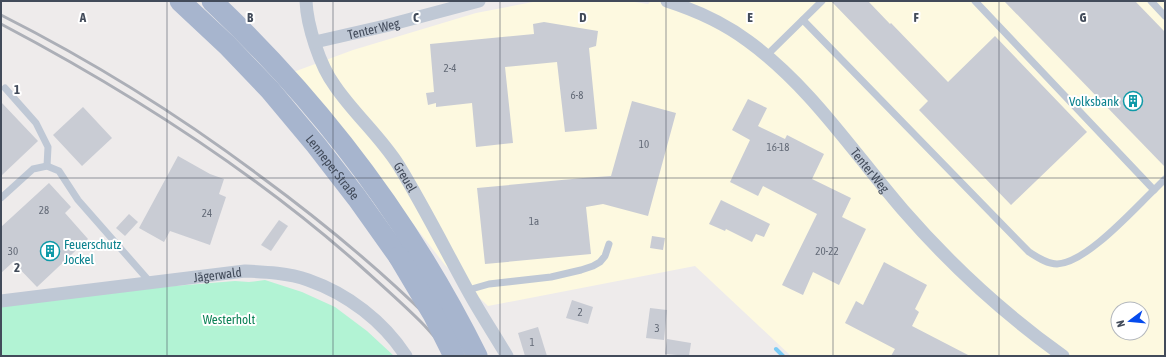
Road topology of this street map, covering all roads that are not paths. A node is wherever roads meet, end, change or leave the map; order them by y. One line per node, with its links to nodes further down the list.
1 (180, 1): 19 (main road, Lenneper Straße)
2 (479, 1): 11 (street, Tenter Weg)
3 (667, 1): 12 (street, Tenter Weg)
4 (822, 1): 10 (lane)
5 (975, 1): 16 (lane)
6 (1151, 1): 9 (lane)
7 (213, 2): 19 (main road, Lenneper Straße)
8 (306, 5): 11 (street, Greuel)
9 (1165, 16)
10 (803, 20): 12 (lane); 16 (lane)
11 (315, 42): 21 (street, Greuel)
12 (767, 55): 27 (street, Tenter Weg)
13 (5, 88): 14 (lane)
14 (47, 166): 17 (lane); 20 (lane)
15 (1165, 179): 16 (lane)
16 (1154, 190)
17 (1, 198)
18 (609, 244): 21 (lane)
19 (406, 251): 24 (main road, Lenneper Straße, bridge); 25 (main road, Lenneper Straße)
20 (150, 282): 22 (street, Jägerwald); 23 (street, Jägerwald)
21 (468, 290): 26 (street, Greuel)
22 (1, 301)
23 (406, 356)
24 (454, 356)
25 (477, 356)
26 (507, 356)
27 (1063, 356)

